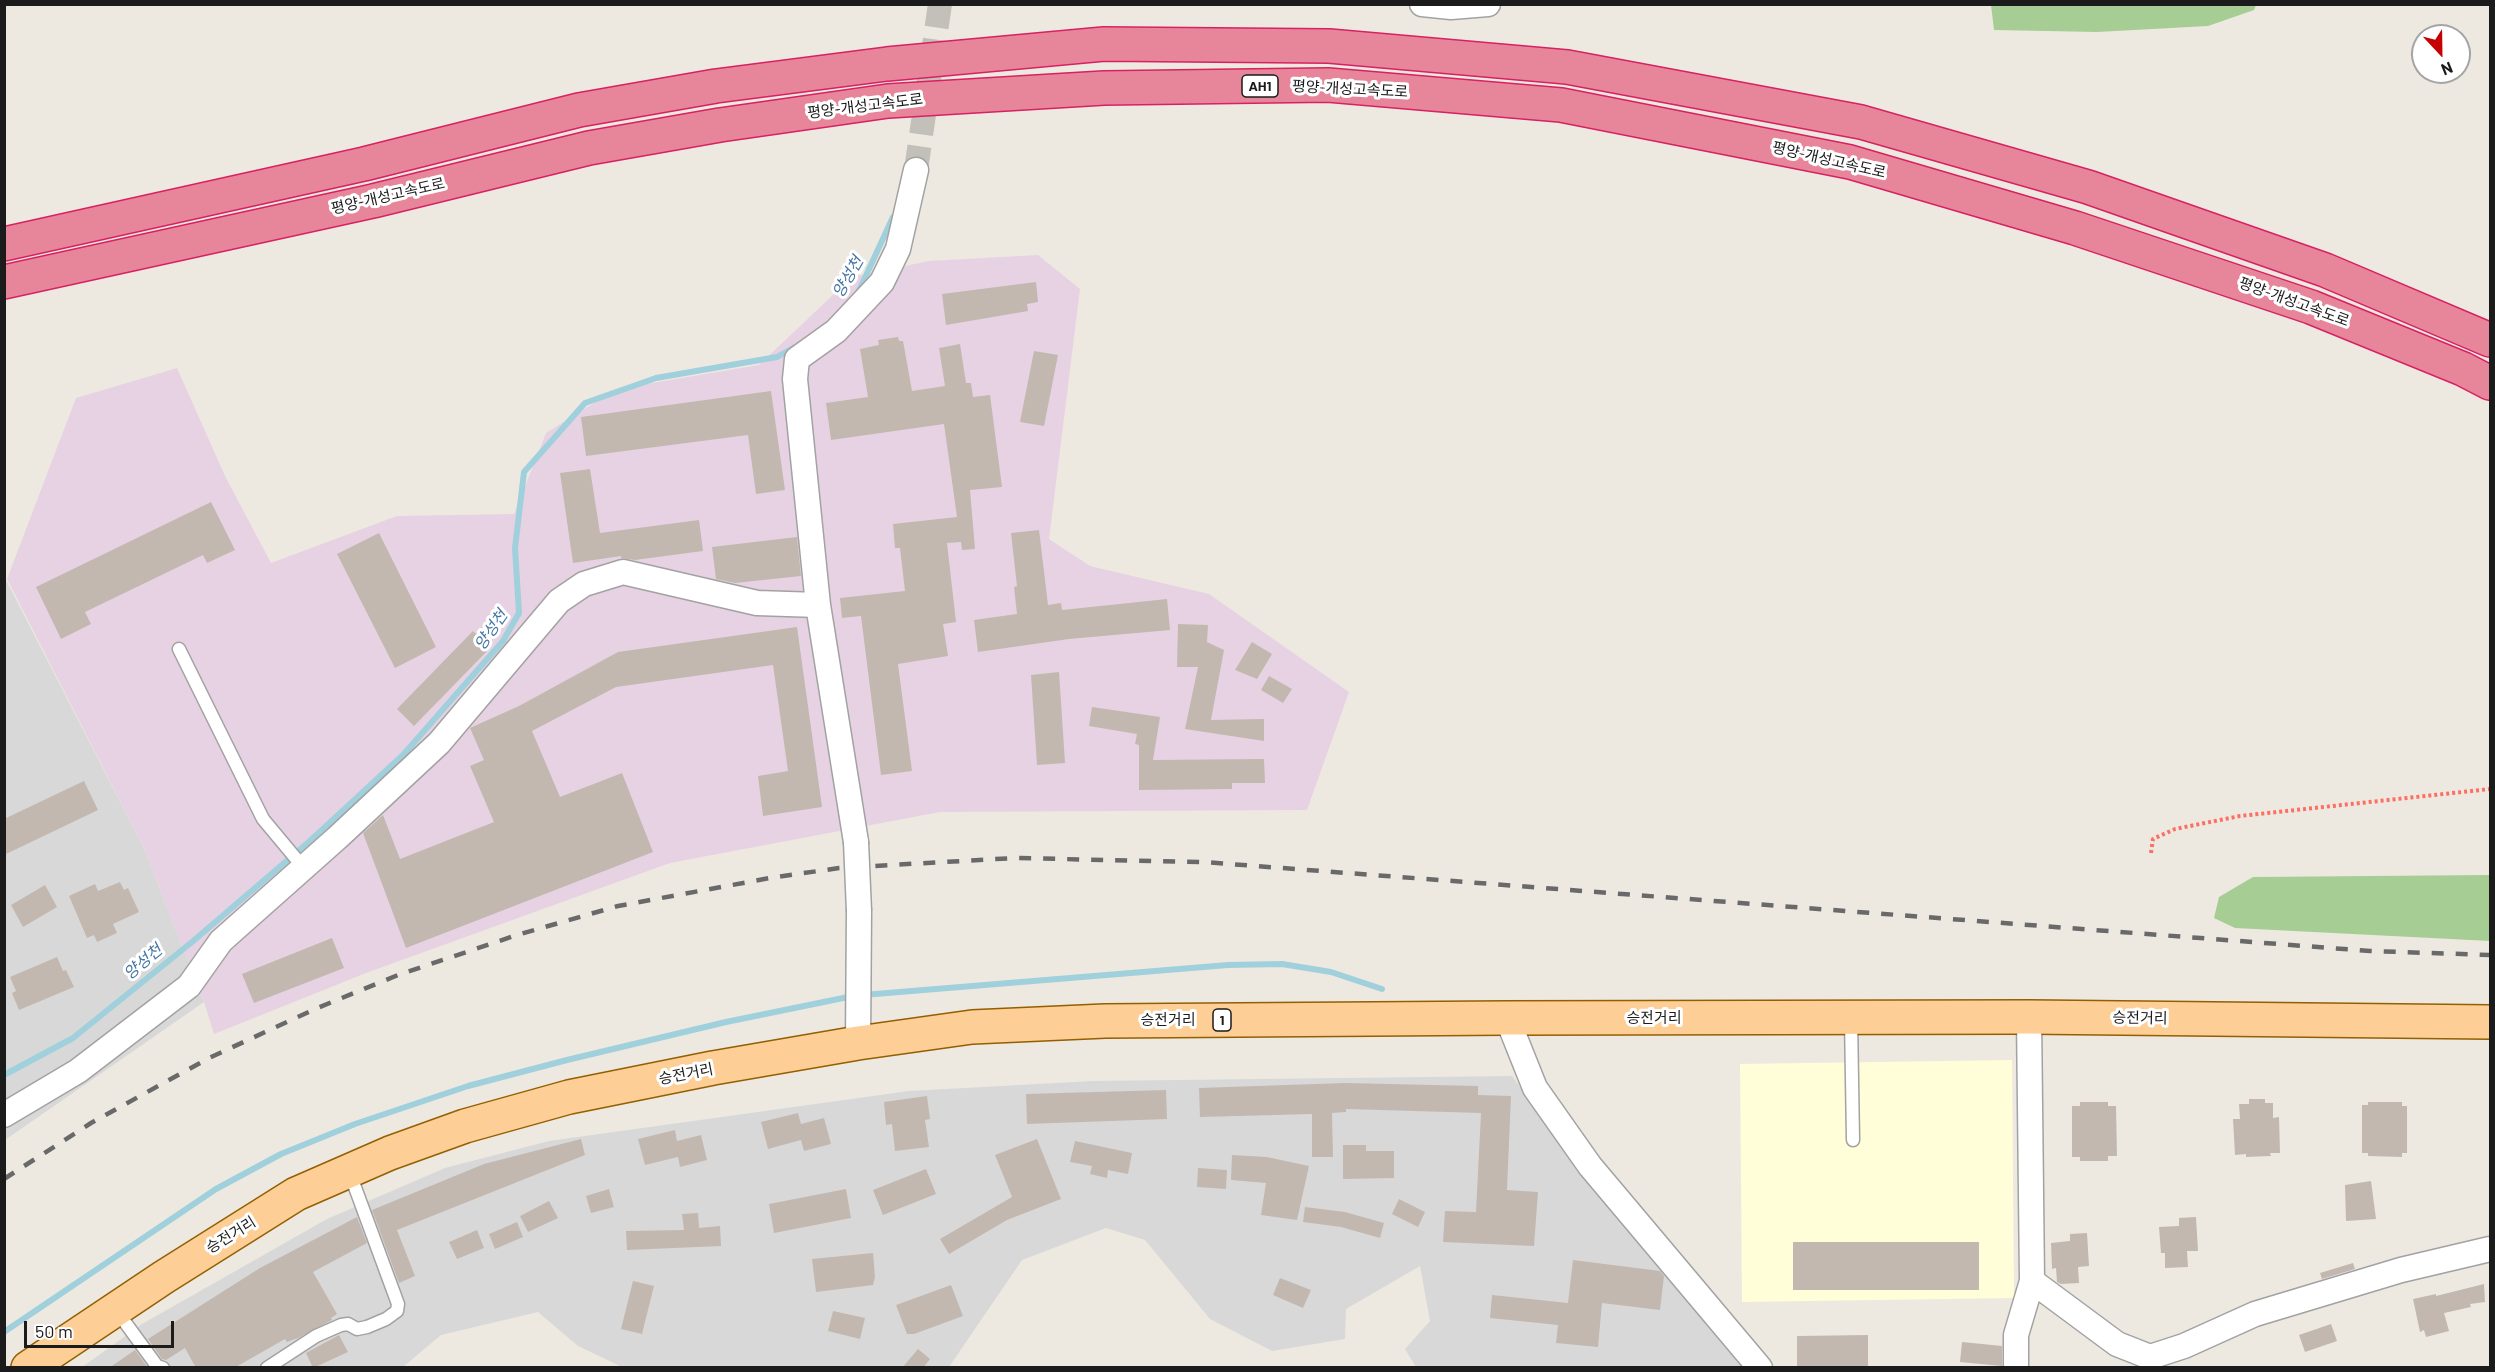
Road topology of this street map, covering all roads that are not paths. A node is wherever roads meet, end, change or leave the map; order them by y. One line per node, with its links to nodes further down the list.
1 (1422, 4): 2 (street)
2 (1488, 4)
3 (916, 170): 8 (street)
4 (4, 244): 6 (highway)
5 (4, 282): 7 (highway, 평양-개성고속도로 / AH1)
6 (2490, 340)
7 (2490, 383)
8 (818, 605): 10 (street); 15 (street, bridge)
9 (179, 649): 10 (lane)
10 (303, 866): 16 (street)
11 (1851, 1017): 12 (main road, 승전거리 / 1); 13 (main road, 승전거리 / 1); 17 (lane)
12 (2030, 1017): 14 (main road, 승전거리 / 1); 20 (street)
13 (1506, 1018): 15 (main road, 승전거리 / 1); 25 (street)
14 (2490, 1022)
15 (858, 1043): 18 (main road, 승전거리 / 1)
16 (4, 1115)
17 (1852, 1140)
18 (349, 1171): 21 (main road, 승전거리 / 1); 24 (lane)
19 (2490, 1249): 20 (street)
20 (2032, 1281): 26 (street)
21 (116, 1309): 22 (main road, 승전거리 / 1); 23 (lane)
22 (28, 1368)
23 (164, 1368)
24 (267, 1368)
25 (1760, 1368)
26 (2016, 1368)

